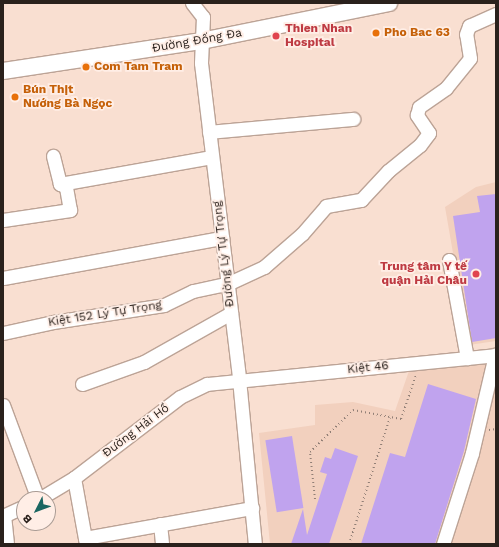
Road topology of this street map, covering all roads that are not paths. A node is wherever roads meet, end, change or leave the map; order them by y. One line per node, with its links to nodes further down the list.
1 (192, 3): 4 (street, Đường Lý Tự Trọng)
2 (389, 3): 4 (main road, Đường Đống Đa)
3 (496, 14): 15 (street, Kiệt 152 Lý Tự Trọng)
4 (201, 41): 5 (main road, Đường Đống Đa); 7 (street, Đường Lý Tự Trọng)
5 (3, 71)
6 (353, 119): 7 (street)
7 (209, 132): 9 (street, Đường Lý Tự Trọng)
8 (53, 156): 10 (street)
9 (212, 157): 10 (street); 12 (street, Đường Lý Tự Trọng)
10 (60, 184): 11 (street)
11 (3, 220)
12 (222, 238): 14 (street); 15 (street, Đường Lý Tự Trọng)
13 (450, 260): 18 (street)
14 (3, 278)
15 (228, 284): 16 (street, Đường Lý Tự Trọng); 17 (street, Kiệt 152 Lý Tự Trọng)
16 (231, 313): 20 (street, Đường Lý Tự Trọng); 21 (street)
17 (3, 333)
18 (467, 358): 19 (street, Kiệt 46); 20 (street, Kiệt 46)
19 (495, 359): 34 (street)
20 (239, 379): 23 (street, Đường Hải Hồ); 26 (street, Đường Lý Tự Trọng)
21 (82, 384)
22 (3, 405): 24 (street, Đường Hải Hồ)
23 (74, 478): 25 (street, Đường Hải Hồ); 30 (street)
24 (35, 491)
25 (52, 491)
26 (252, 508): 29 (street); 33 (street, Đường Lý Tự Trọng)
27 (16, 510): 28 (street)
28 (4, 516): 31 (street)
29 (160, 524): 30 (street); 32 (street)
30 (86, 541)
31 (7, 544)
32 (162, 544)
33 (255, 544)
34 (443, 544)

